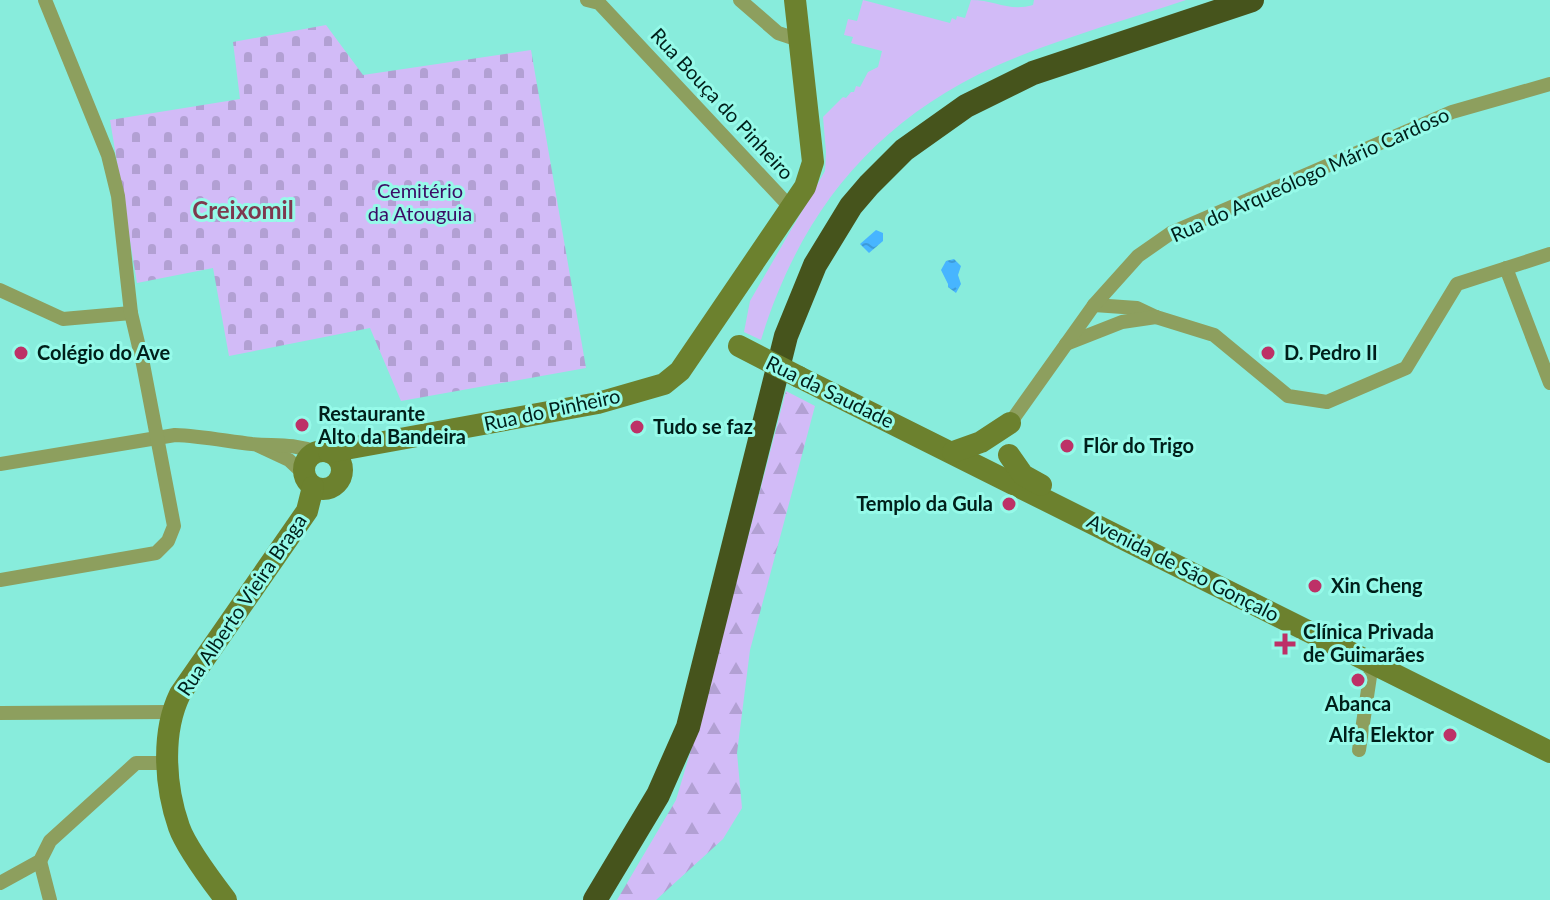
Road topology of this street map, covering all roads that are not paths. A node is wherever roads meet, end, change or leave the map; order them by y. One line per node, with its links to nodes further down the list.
1 (45, 0): 14 (street)
2 (740, 0): 7 (street)
3 (795, 0): 7 (street, Rua do Pinheiro)
4 (1210, 0): 44 (highway)
5 (1252, 0): 45 (highway)
6 (595, 1): 9 (street, Rua Bouça do Pinheiro)
7 (799, 40): 9 (street, Rua do Pinheiro)
8 (1550, 84): 13 (street, Rua do Arqueólogo Mário Cardoso)
9 (791, 208): 17 (street, Rua do Pinheiro)
10 (1550, 254): 11 (street)
11 (1506, 268): 15 (street); 19 (street)
12 (0, 290): 14 (street)
13 (1094, 305): 15 (street); 16 (street); 18 (street, Rua do Arqueólogo Mário Cardoso)
14 (131, 313): 21 (street)
15 (1156, 317): 16 (street)
16 (1122, 322): 18 (street)
17 (709, 331): 24 (street, Rua do Pinheiro); 26 (street, Rua da Saudade, bridge)
18 (1066, 344): 20 (street, Rua do Arqueólogo Mário Cardoso)
19 (1550, 383)
20 (1010, 423): 22 (street, Rua do Arqueólogo Mário Cardoso); 27 (street)
21 (156, 437): 23 (street); 28 (street); 32 (street)
22 (984, 441): 26 (street); 27 (street); 29 (street)
23 (255, 444): 25 (street); 31 (street)
24 (371, 445): 25 (street, Rua do Pinheiro); 30 (street)
25 (323, 452): 30 (street); 31 (street)
26 (953, 452): 29 (street, Rua da Saudade)
27 (1009, 452): 29 (street); 36 (street, Avenida de São Gonçalo)
28 (0, 464)
29 (985, 469): 33 (street, Avenida de São Gonçalo)
30 (341, 476): 31 (street)
31 (308, 481): 34 (street, Rua Alberto Vieira Braga)
32 (0, 580)
33 (1372, 663): 37 (street); 38 (street, Avenida de São Gonçalo)
34 (171, 712): 35 (street); 39 (street, Rua Alberto Vieira Braga)
35 (0, 713)
36 (1550, 740)
37 (1359, 750)
38 (1550, 752)
39 (166, 763): 40 (street); 43 (street, Rua Alberto Vieira Braga)
40 (40, 861): 41 (street); 42 (street)
41 (0, 883)
42 (50, 900)
43 (226, 900)
44 (578, 900)
45 (595, 900)

